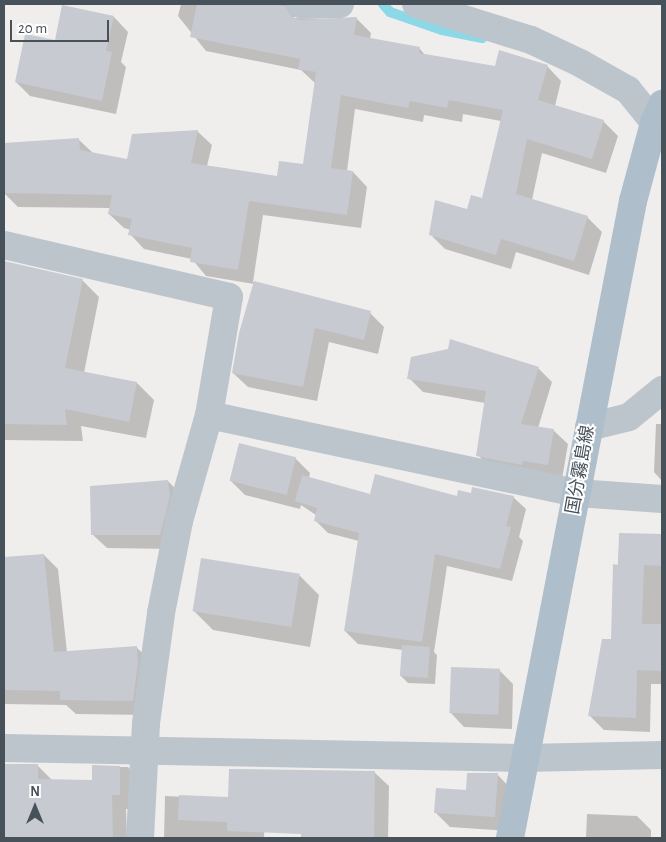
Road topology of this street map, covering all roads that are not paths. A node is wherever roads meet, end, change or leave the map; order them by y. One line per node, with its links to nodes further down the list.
1 (300, 4): 3 (street)
2 (416, 4): 4 (street)
3 (339, 5)
4 (659, 119): 8 (main road, 国分霧島線)
5 (4, 245): 7 (street)
6 (662, 390): 8 (street)
7 (209, 415): 9 (street); 12 (street)
8 (589, 427): 9 (main road, 国分霧島線)
9 (577, 493): 10 (street); 14 (main road, 国分霧島線)
10 (662, 499)
11 (4, 748): 12 (street)
12 (143, 751): 14 (street); 15 (street)
13 (662, 755): 14 (street)
14 (525, 758): 16 (main road, 国分霧島線)
15 (140, 838)
16 (510, 838)

